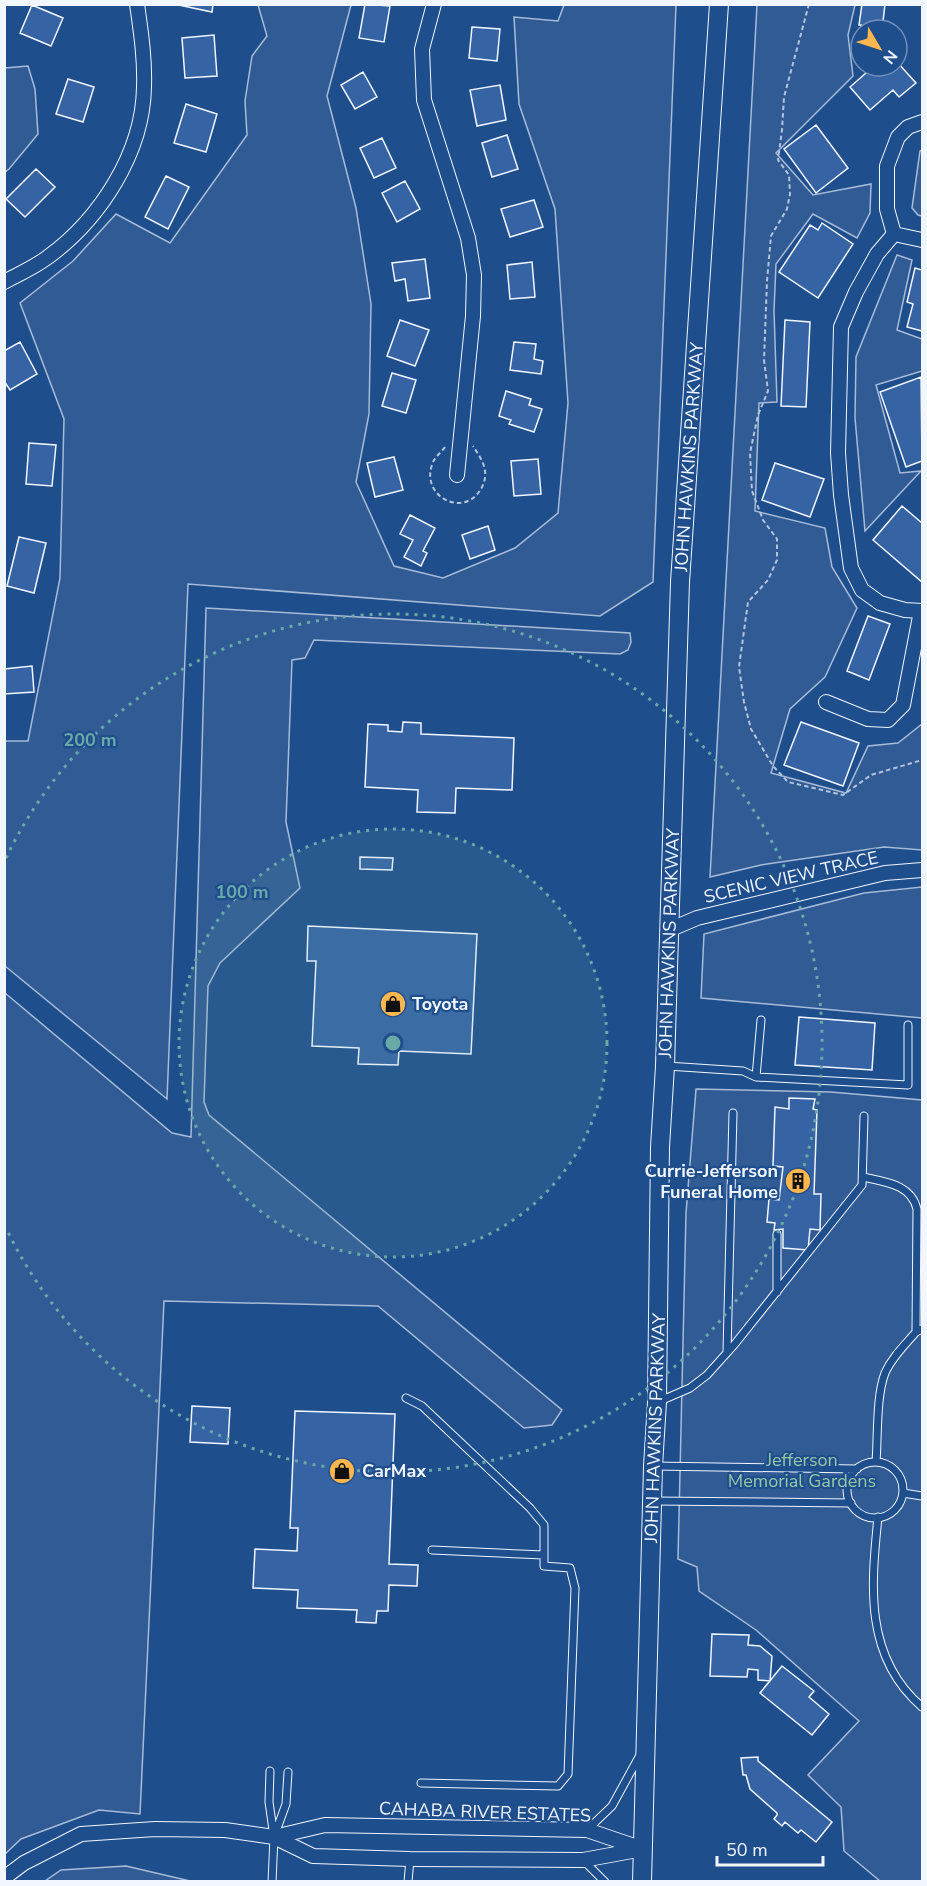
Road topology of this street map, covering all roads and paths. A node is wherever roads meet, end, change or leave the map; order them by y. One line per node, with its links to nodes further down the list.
1 (137, 4): 8 (street)
2 (434, 4): 11 (street)
3 (719, 4): 16 (main road, JOHN HAWKINS PARKWAY)
4 (809, 4): 14 (path)
5 (922, 122): 6 (street)
6 (894, 234): 7 (street); 12 (street)
7 (922, 240)
8 (4, 282)
9 (471, 441): 10 (path)
10 (448, 442)
11 (457, 475)
12 (922, 611): 13 (street)
13 (826, 702)
14 (922, 760)
15 (922, 870): 16 (street, SCENIC VIEW TRACE)
16 (669, 930): 19 (main road, JOHN HAWKINS PARKWAY)
17 (761, 1020): 20 (lane)
18 (908, 1025): 20 (lane)
19 (665, 1066): 20 (lane); 29 (main road, JOHN HAWKINS PARKWAY)
20 (756, 1077)
21 (733, 1113): 27 (lane)
22 (864, 1116): 23 (lane)
23 (863, 1178): 25 (lane); 26 (lane)
24 (777, 1234): 25 (lane)
25 (777, 1292): 27 (lane)
26 (919, 1330): 30 (lane)
27 (727, 1352): 29 (lane)
28 (406, 1398): 39 (lane)
29 (657, 1402): 31 (main road, JOHN HAWKINS PARKWAY)
30 (876, 1462): 32 (lane); 33 (lane)
31 (653, 1466): 32 (lane); 35 (main road, JOHN HAWKINS PARKWAY)
32 (857, 1469): 36 (lane)
33 (903, 1493): 34 (lane); 37 (lane)
34 (922, 1496)
35 (653, 1501): 36 (lane); 41 (main road, JOHN HAWKINS PARKWAY)
36 (851, 1503): 37 (lane)
37 (878, 1517): 40 (lane)
38 (432, 1550): 39 (lane)
39 (544, 1555): 44 (lane)
40 (922, 1707)
41 (645, 1747): 45 (lane); 47 (main road, JOHN HAWKINS PARKWAY)
42 (270, 1771): 46 (lane)
43 (288, 1772): 46 (lane)
44 (421, 1783)
45 (586, 1830): 46 (street, CAHABA RIVER ESTATES); 47 (street, CAHABA RIVER ESTATES)
46 (274, 1837): 48 (street, CAHABA RIVER ESTATES); 50 (street, CAHABA RIVER ESTATES); 51 (lane)
47 (643, 1849): 49 (street, CAHABA RIVER ESTATES); 54 (main road, JOHN HAWKINS PARKWAY)
48 (410, 1859): 49 (street, CAHABA RIVER ESTATES); 52 (lane)
49 (583, 1860): 53 (lane)
50 (4, 1878)
51 (272, 1881)
52 (408, 1881)
53 (605, 1881)
54 (642, 1881)

